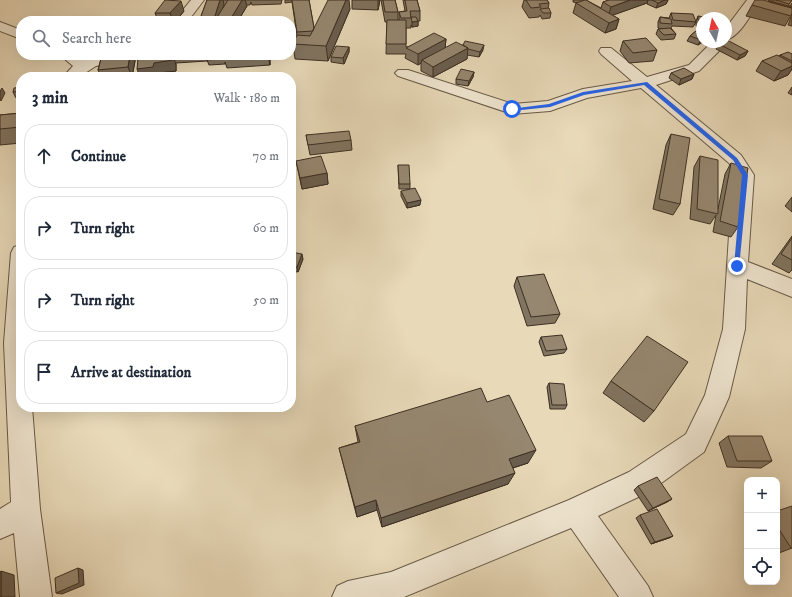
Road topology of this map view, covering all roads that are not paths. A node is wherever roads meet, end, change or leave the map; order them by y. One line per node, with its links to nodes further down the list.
1 (198, 0): 3 (street)
2 (754, 0): 5 (street)
3 (185, 16)
4 (0, 26): 6 (street)
5 (732, 30)
6 (16, 33)
7 (714, 48): 14 (street)
8 (606, 51): 14 (street)
9 (75, 60): 11 (street)
10 (108, 60): 12 (street)
11 (76, 72)
12 (77, 72)
13 (404, 72): 14 (street)
14 (645, 83): 15 (street)
15 (737, 266): 16 (street); 19 (street)
16 (792, 288)
17 (20, 412): 18 (street)
18 (26, 509): 20 (street); 21 (street)
19 (577, 511): 22 (street); 23 (street)
20 (0, 525)
21 (36, 597)
22 (348, 597)
23 (636, 597)

